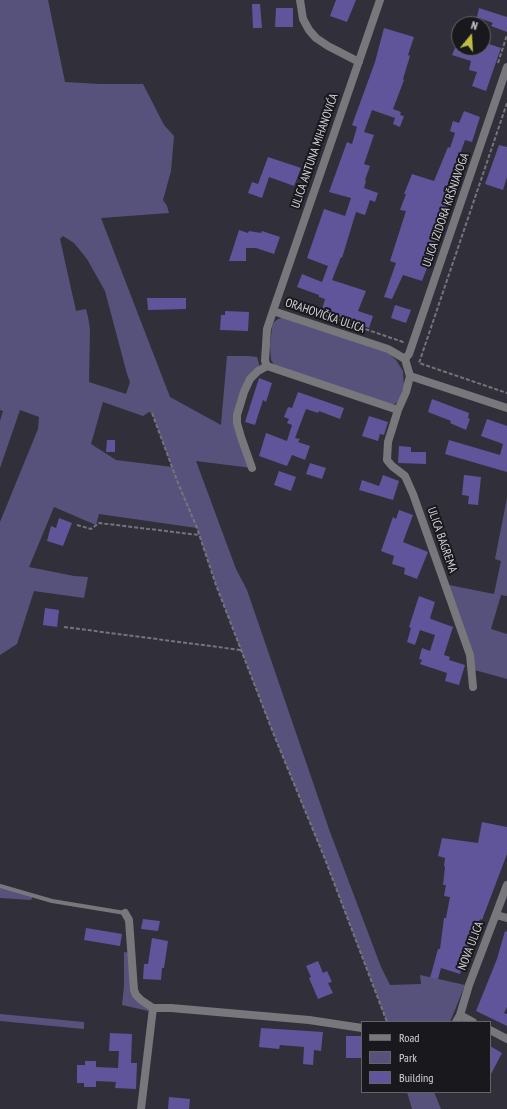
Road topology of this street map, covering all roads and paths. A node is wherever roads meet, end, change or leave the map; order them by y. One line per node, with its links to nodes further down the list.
1 (300, 0): 3 (street)
2 (380, 0): 3 (street, ULICA ANTUNA MIHANOVIĆA)
3 (359, 62): 6 (street, ULICA ANTUNA MIHANOVIĆA)
4 (507, 67): 9 (street, ULICA IZIDORA KRŠNJAVOGA)
5 (507, 103): 12 (path)
6 (277, 299): 7 (street, ULICA ANTUNA MIHANOVIĆA); 8 (path)
7 (273, 311): 9 (street, ORAHOVIČKA ULICA); 10 (street, ORAHOVIČKA ULICA)
8 (406, 334)
9 (405, 359): 11 (street)
10 (267, 366): 14 (street); 16 (street)
11 (410, 376): 13 (street); 14 (street)
12 (507, 393)
13 (507, 408)
14 (398, 410): 21 (street, ULICA BAGREMA)
15 (152, 413): 18 (path)
16 (252, 468)
17 (77, 525): 18 (path)
18 (199, 535): 20 (path)
19 (64, 627): 20 (path)
20 (241, 650): 29 (path)
21 (473, 687)
22 (507, 885): 25 (street, NOVA ULICA)
23 (0, 886): 24 (lane)
24 (125, 913): 27 (street)
25 (496, 915): 26 (street); 28 (street, NOVA ULICA)
26 (507, 918)
27 (153, 1008): 31 (street); 34 (street)
28 (458, 1019): 30 (street)
29 (387, 1021)
30 (468, 1021)
31 (361, 1028)
32 (491, 1031): 33 (street)
33 (507, 1039)
34 (141, 1109)

